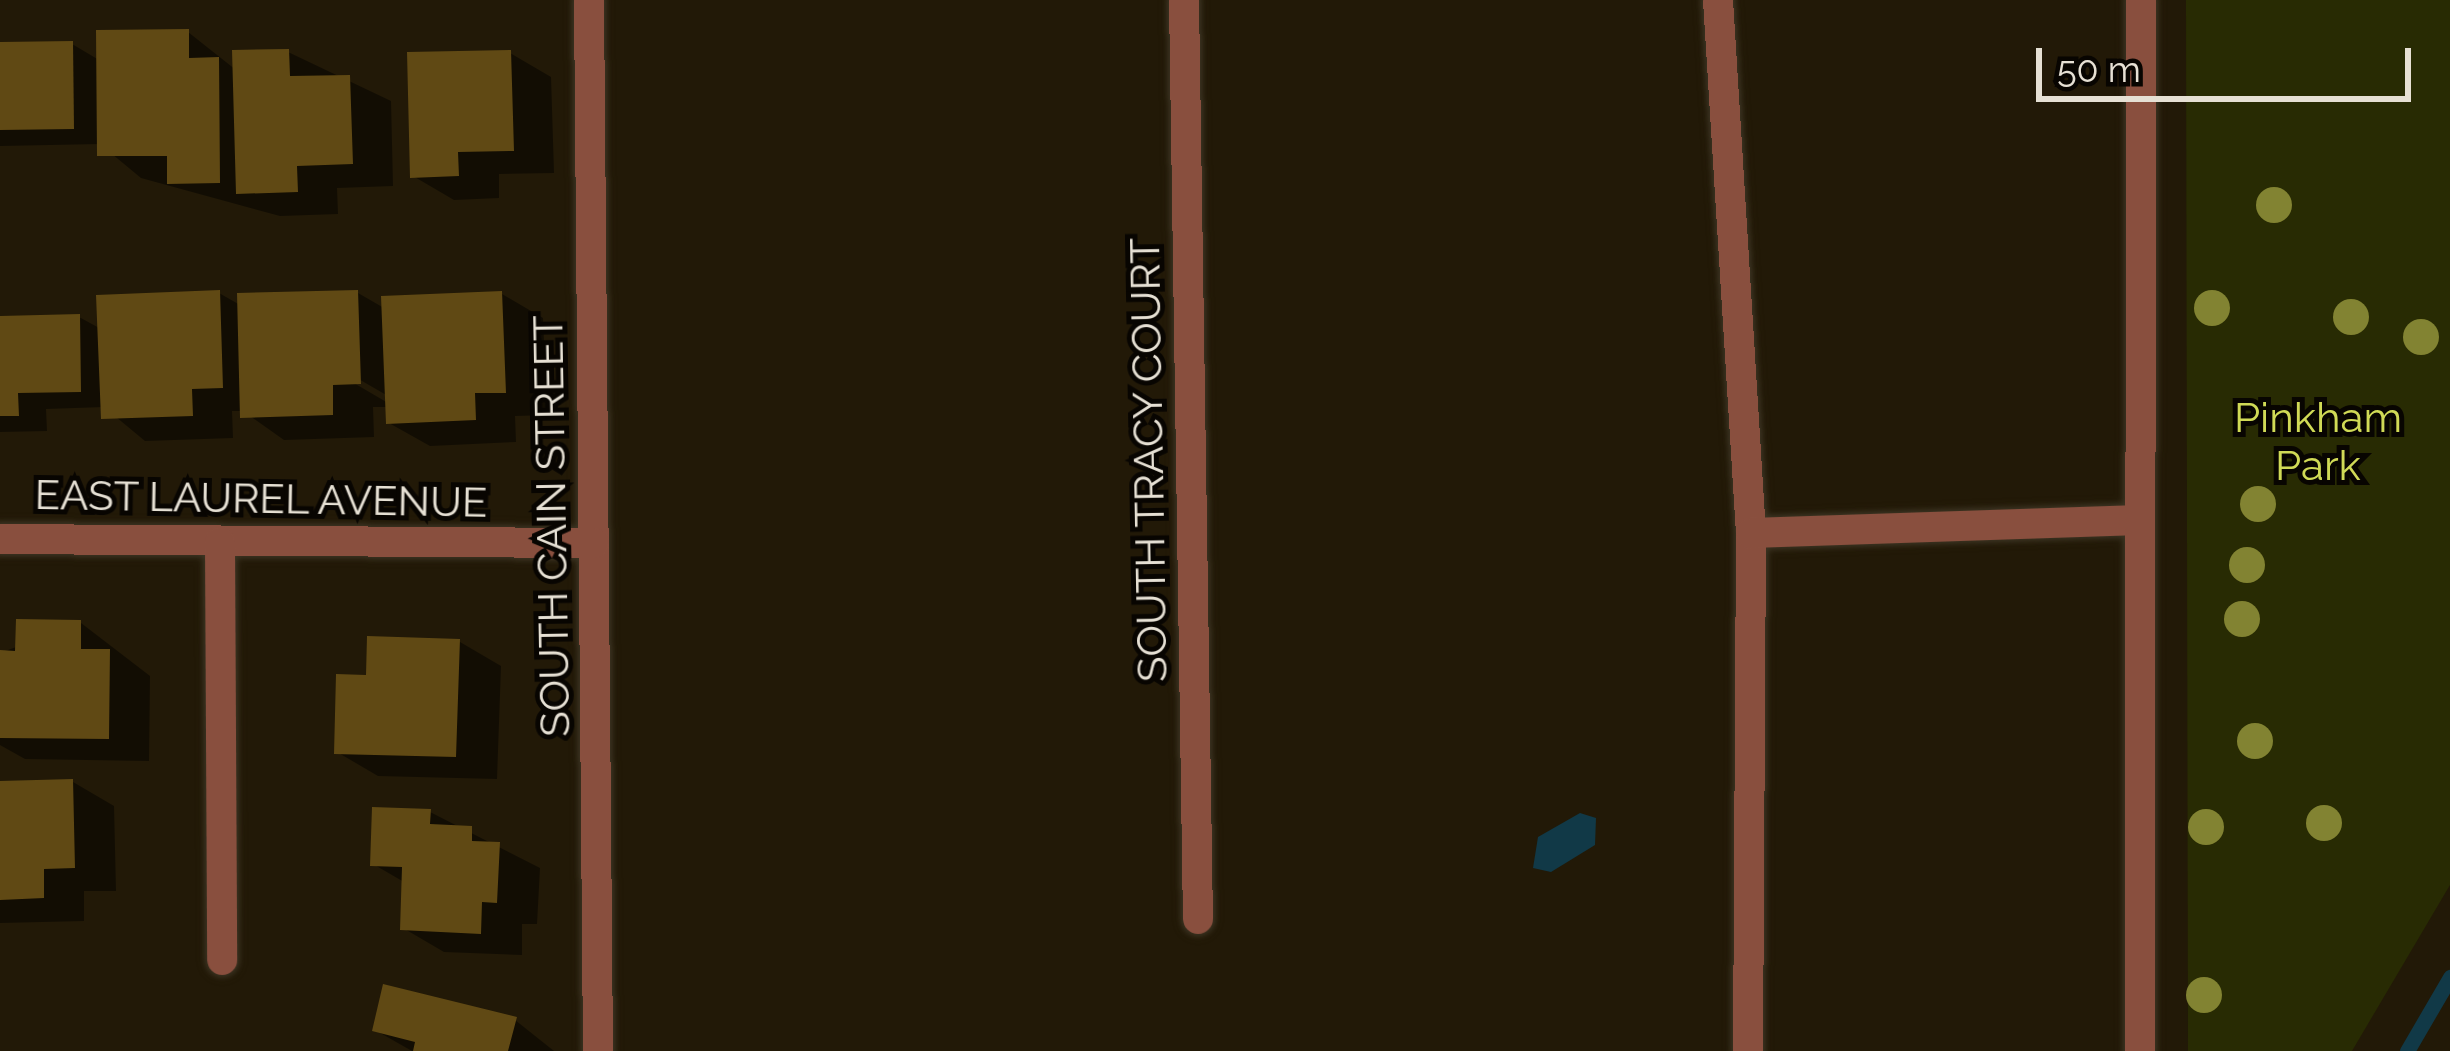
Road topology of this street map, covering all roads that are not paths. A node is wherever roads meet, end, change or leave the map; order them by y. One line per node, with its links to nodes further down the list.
1 (589, 0): 9 (street, SOUTH CAIN STREET)
2 (1184, 0): 10 (street, SOUTH TRACY COURT)
3 (1718, 0): 6 (street)
4 (2141, 0): 5 (street)
5 (2140, 520): 6 (street); 14 (street)
6 (1751, 533): 13 (street)
7 (0, 538): 8 (street, EAST LAUREL AVENUE)
8 (220, 542): 9 (street, EAST LAUREL AVENUE); 11 (street)
9 (593, 543): 12 (street, SOUTH CAIN STREET)
10 (1198, 920)
11 (222, 960)
12 (598, 1051)
13 (1748, 1051)
14 (2140, 1051)

